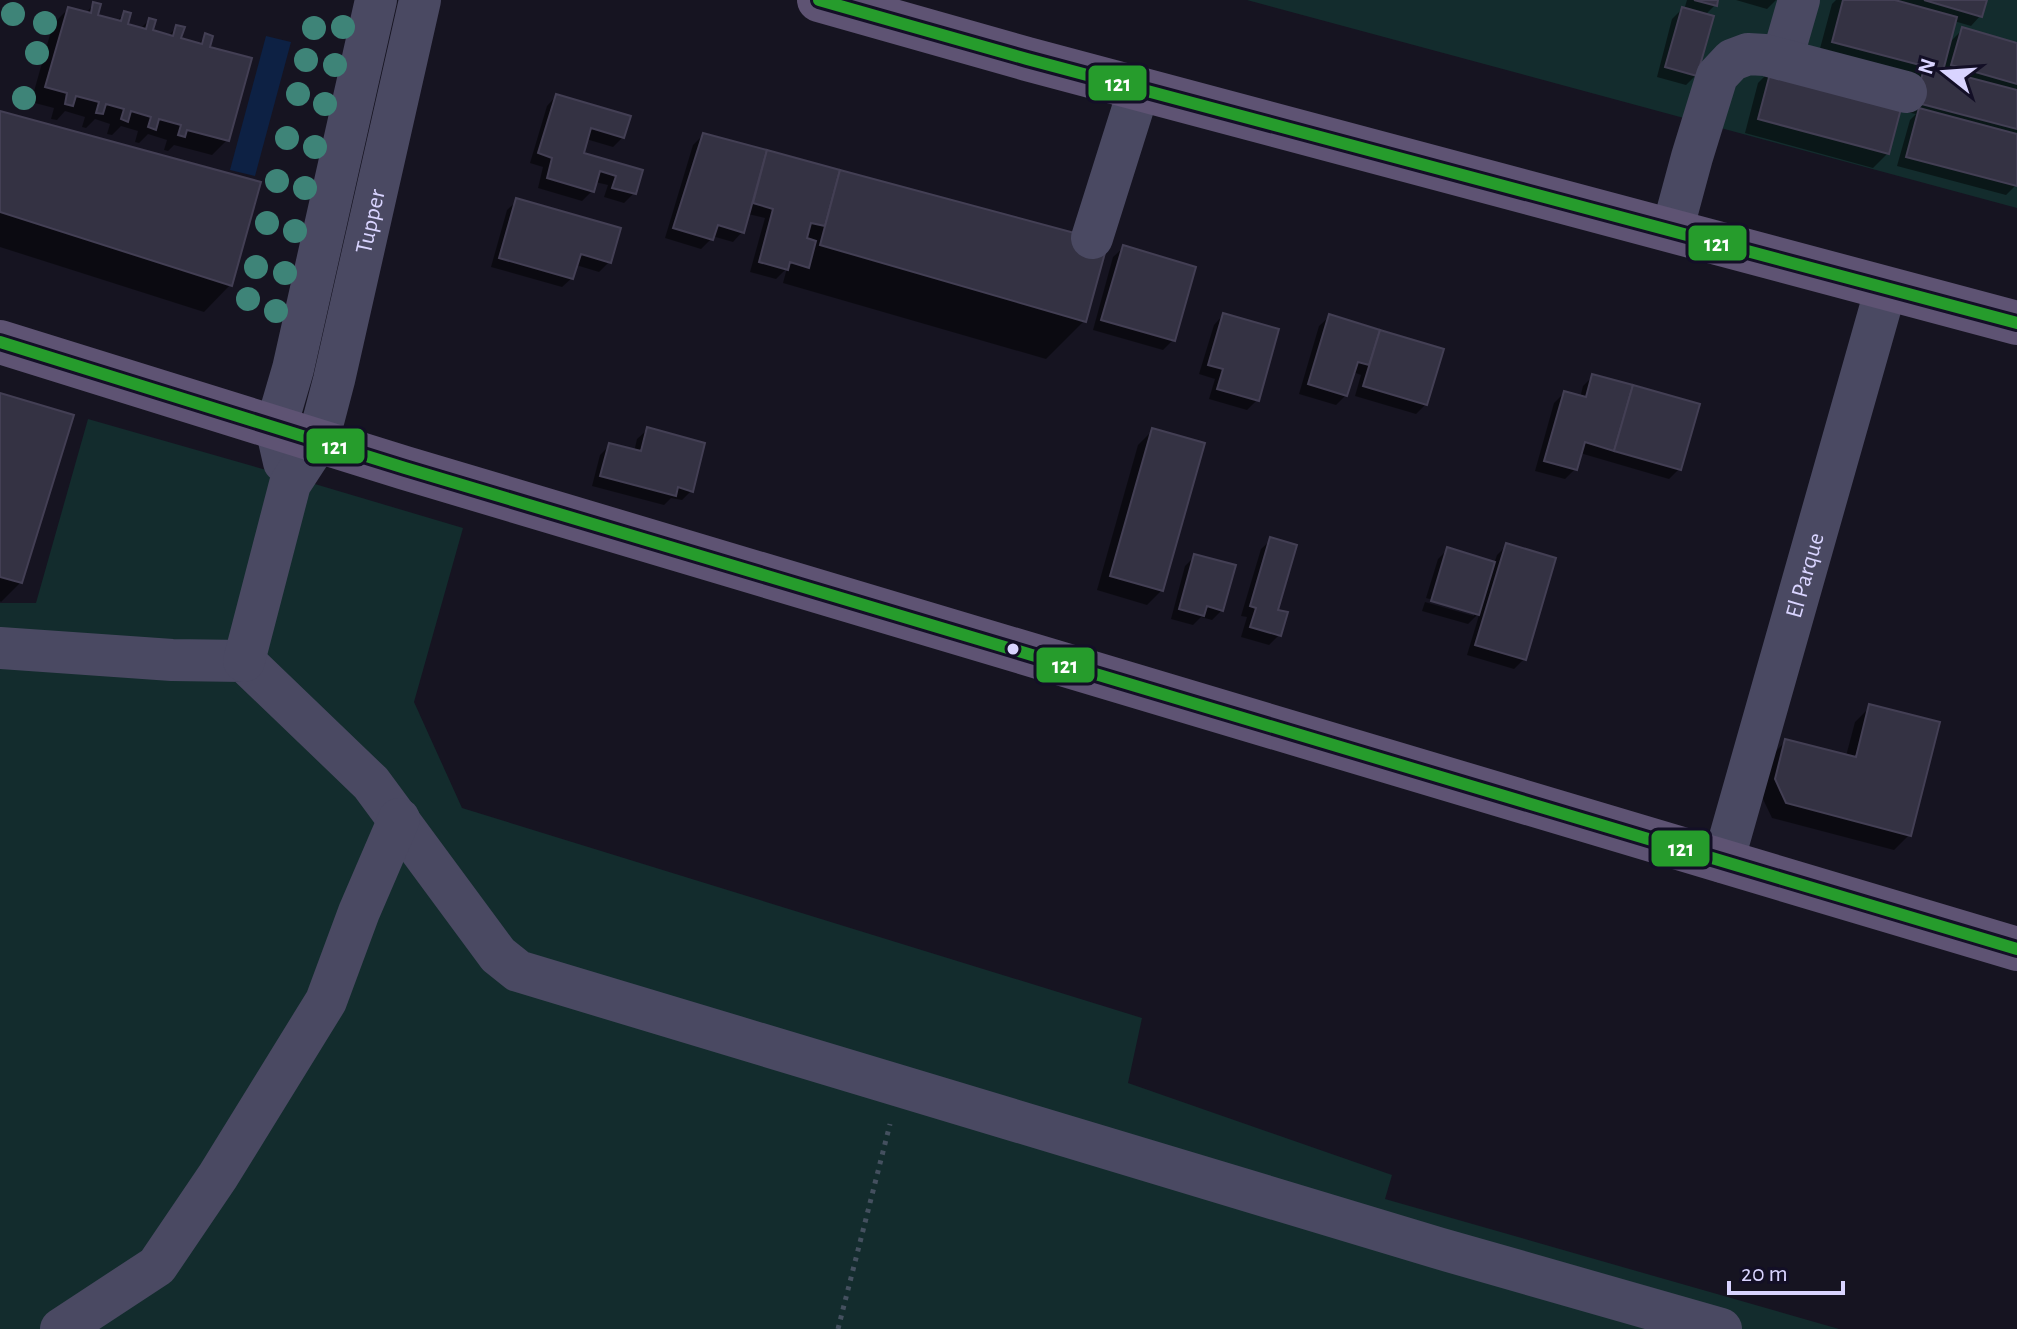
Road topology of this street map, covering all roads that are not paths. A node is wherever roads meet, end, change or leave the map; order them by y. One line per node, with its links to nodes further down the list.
1 (376, 0): 13 (street, Tupper)
2 (420, 0): 14 (street, Tupper)
3 (819, 0): 6 (main road)
4 (1799, 0): 5 (street)
5 (1782, 59): 7 (street); 8 (street)
6 (1139, 89): 8 (main road); 9 (street)
7 (1906, 92)
8 (1672, 231): 10 (main road)
9 (1092, 238)
10 (1886, 288): 11 (main road); 19 (street, El Parque)
11 (2017, 323)
12 (0, 342): 13 (main road)
13 (276, 427): 14 (main road); 15 (street)
14 (318, 441): 15 (street, Tupper); 19 (main road)
15 (290, 484): 17 (street)
16 (0, 648): 17 (street)
17 (244, 661): 18 (street)
18 (399, 819): 21 (street); 22 (street)
19 (1723, 862): 20 (main road)
20 (2017, 949)
21 (61, 1329)
22 (1721, 1329)

